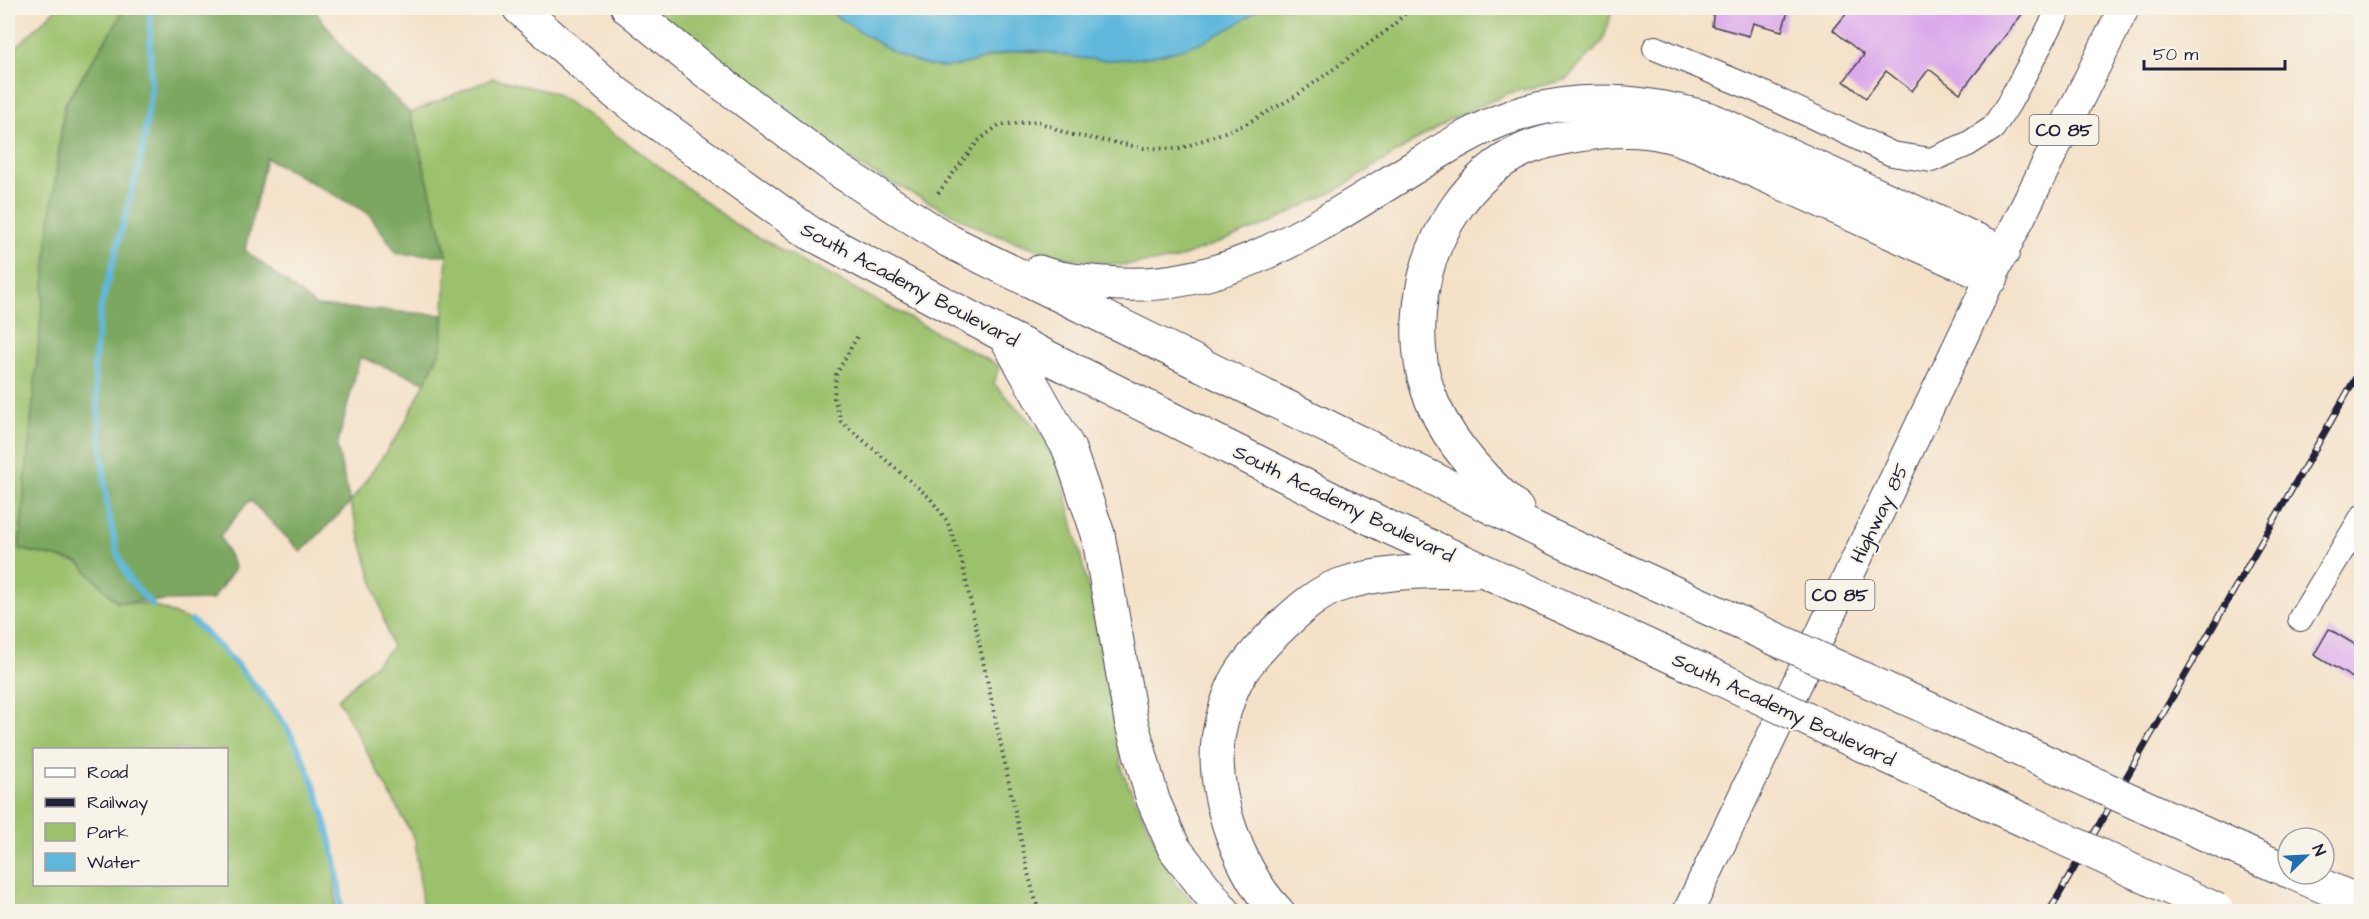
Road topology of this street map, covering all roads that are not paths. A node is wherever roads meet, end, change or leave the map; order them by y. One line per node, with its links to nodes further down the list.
1 (519, 8): 8 (highway, South Academy Boulevard)
2 (628, 8): 6 (highway)
3 (2060, 8): 5 (lane)
4 (2124, 8): 7 (main road, CO 85)
5 (1655, 48)
6 (948, 241): 7 (highway); 10 (highway)
7 (1998, 265): 10 (highway); 19 (main road, Highway 85 / CO 85)
8 (1005, 336): 11 (highway, South Academy Boulevard); 17 (highway)
9 (2361, 517): 12 (lane)
10 (1548, 535): 13 (highway, bridge)
11 (1486, 571): 16 (highway, South Academy Boulevard, bridge); 18 (highway)
12 (2300, 619)
13 (2276, 866)
14 (2322, 886): 15 (highway)
15 (2361, 903)
16 (2218, 911)
17 (1224, 912)
18 (1278, 912)
19 (1688, 912)

